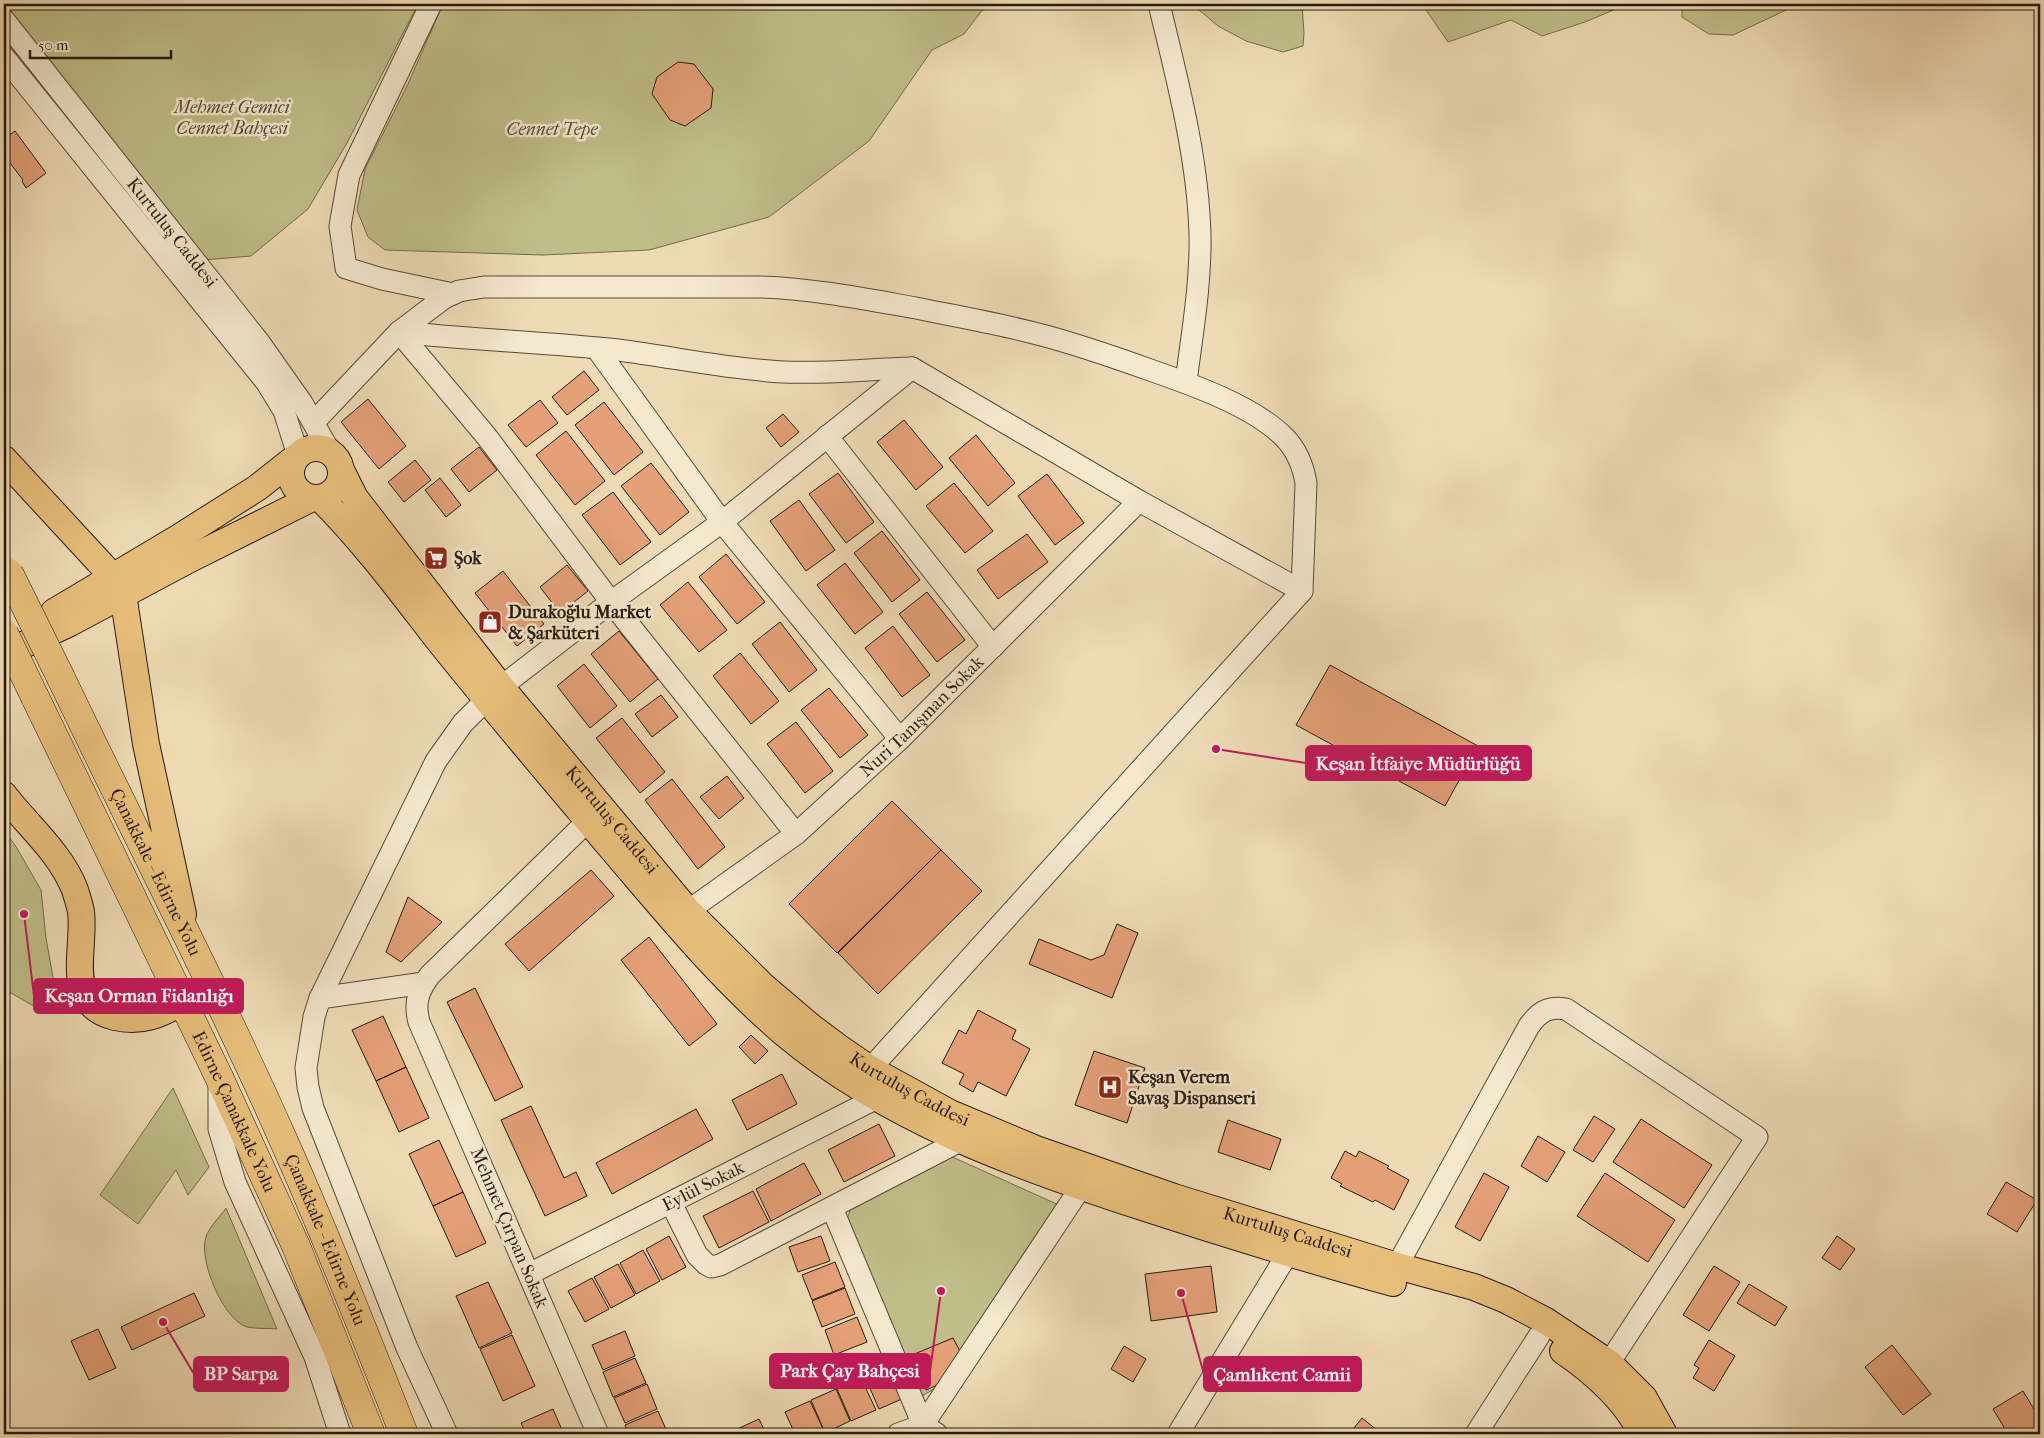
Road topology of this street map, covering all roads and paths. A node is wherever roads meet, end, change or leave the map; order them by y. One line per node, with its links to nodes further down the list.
1 (431, 4): 5 (street)
2 (1159, 4): 9 (street)
3 (4, 20): 10 (street, Kurtuluş Caddesi)
4 (4, 56): 12 (street, Kurtuluş Caddesi)
5 (453, 294): 6 (street); 9 (street)
6 (399, 332): 7 (street); 10 (street); 21 (street)
7 (597, 349): 8 (street); 17 (street)
8 (912, 368): 11 (street); 16 (street)
9 (1186, 382): 20 (street)
10 (314, 422): 14 (street, Kurtuluş Caddesi)
11 (827, 436): 17 (street); 24 (street)
12 (297, 456): 14 (main road); 15 (main road); 19 (main road)
13 (4, 459): 19 (main road)
14 (336, 462): 15 (main road); 26 (main road, Kurtuluş Caddesi)
15 (316, 498): 19 (main road); 26 (main road, Kurtuluş Caddesi)
16 (1139, 501): 20 (street); 24 (street, Nuri Tanışman Sokak)
17 (722, 522): 21 (street); 27 (street)
18 (6, 568): 32 (highway, Çanakkale - Edirne Yolu, bridge)
19 (118, 586): 23 (main road); 25 (main road); 32 (main road)
20 (1302, 591): 36 (street)
21 (611, 602): 26 (street); 30 (street)
22 (4, 633): 35 (highway, Edirne Çanakkale Yolu, bridge)
23 (4, 639)
24 (993, 647): 27 (street, Nuri Tanışman Sokak)
25 (4, 654)
26 (494, 693): 29 (main road, Kurtuluş Caddesi); 34 (street)
27 (900, 739): 30 (street, Nuri Tanışman Sokak)
28 (4, 795): 35 (main road)
29 (595, 813): 31 (main road, Kurtuluş Caddesi); 33 (street); 37 (main road, Kurtuluş Caddesi)
30 (796, 834): 31 (street, Nuri Tanışman Sokak)
31 (688, 911): 36 (main road, Kurtuluş Caddesi)
32 (189, 940): 51 (highway, Çanakkale - Edirne Yolu)
33 (424, 983): 34 (street); 44 (street, Mehmet Çırpan Sokak)
34 (320, 998): 52 (street)
35 (183, 1001): 46 (highway, Edirne Çanakkale Yolu)
36 (870, 1069): 43 (main road, Kurtuluş Caddesi)
37 (877, 1098): 38 (main road, Kurtuluş Caddesi); 40 (street, Eylül Sokak)
38 (960, 1142): 39 (main road, Kurtuluş Caddesi); 41 (street)
39 (1081, 1187): 42 (main road, Kurtuluş Caddesi); 48 (street)
40 (671, 1203): 41 (street); 44 (street, Eylül Sokak)
41 (832, 1208): 48 (street)
42 (1288, 1253): 45 (main road, Kurtuluş Caddesi); 55 (street)
43 (1397, 1266): 47 (main road, Kurtuluş Caddesi); 47 (street)
44 (529, 1274): 53 (street, Mehmet Çırpan Sokak)
45 (1538, 1336): 56 (street); 57 (main road, Kurtuluş Caddesi)
46 (325, 1352): 49 (street); 50 (highway, Edirne Çanakkale Yolu)
47 (1609, 1363): 58 (main road, Kurtuluş Caddesi)
48 (930, 1430): 54 (street)
49 (340, 1434)
50 (371, 1434)
51 (404, 1434)
52 (447, 1434)
53 (598, 1434)
54 (898, 1434)
55 (1178, 1434)
56 (1476, 1434)
57 (1642, 1434)
58 (1664, 1434)

